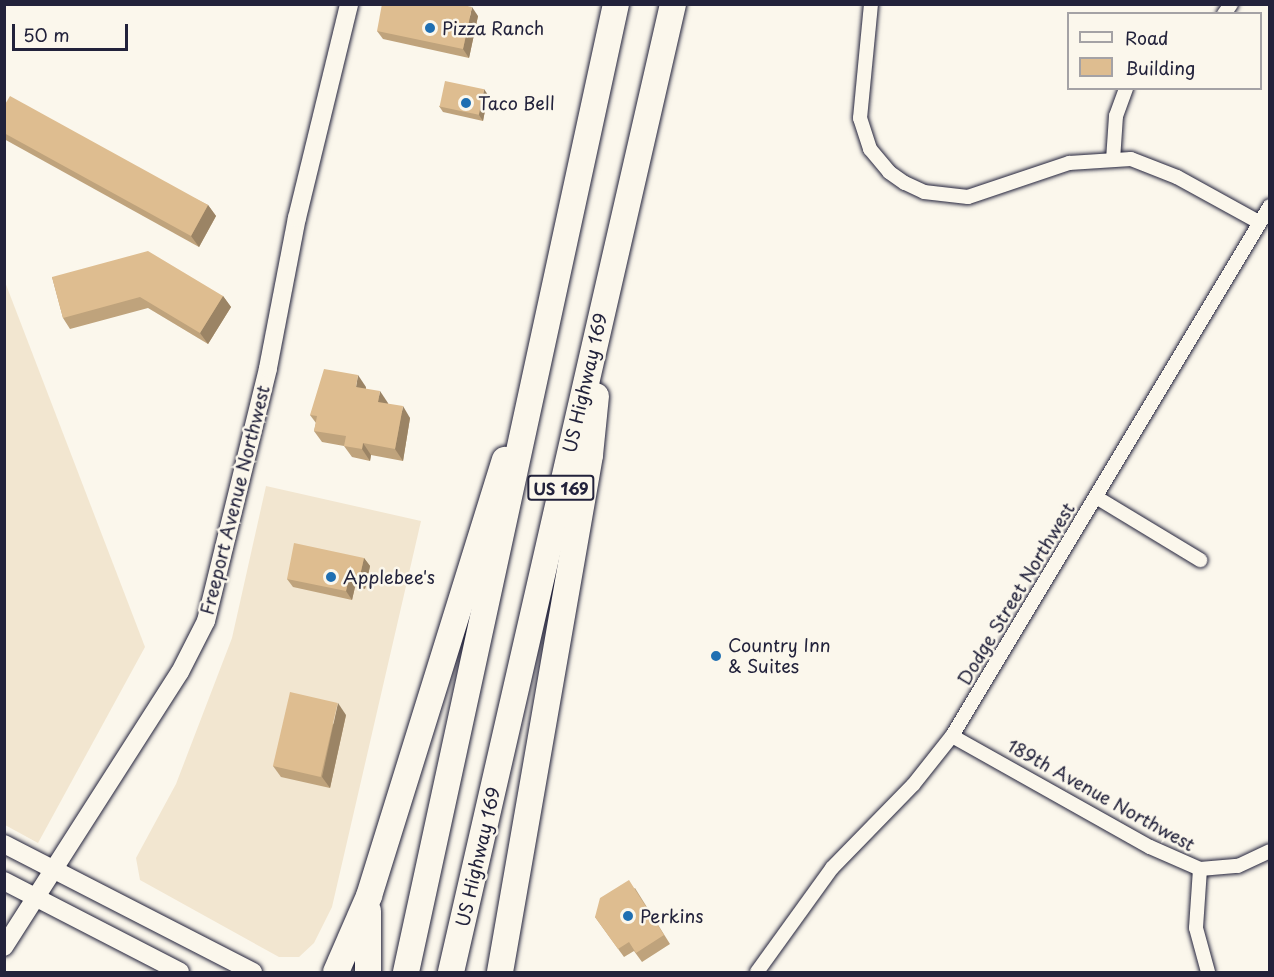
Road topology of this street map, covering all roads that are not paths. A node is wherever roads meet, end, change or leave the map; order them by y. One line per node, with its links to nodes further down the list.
1 (349, 4): 17 (street, Freeport Avenue Northwest)
2 (616, 4): 10 (highway, US 169)
3 (673, 4): 9 (highway, US Highway 169 / US 169)
4 (871, 4): 6 (street)
5 (1125, 90): 6 (street)
6 (1113, 160): 8 (street)
7 (1269, 206): 8 (street, Dodge Street Northwest)
8 (1259, 222): 11 (street, Dodge Street Northwest)
9 (609, 280): 27 (highway, US Highway 169 / US 169); 28 (highway)
10 (548, 328): 19 (highway); 26 (highway, US 169)
11 (1096, 497): 12 (street); 13 (street, Dodge Street Northwest)
12 (1200, 560)
13 (952, 736): 16 (street, 189th Avenue Northwest); 29 (street, Dodge Street Northwest)
14 (4, 844): 17 (street)
15 (1269, 851): 16 (street, 189th Avenue Northwest)
16 (1200, 869): 30 (street)
17 (52, 870): 20 (street, Freeport Avenue Northwest); 23 (street)
18 (4, 881): 20 (street)
19 (369, 896): 24 (highway); 25 (highway)
20 (34, 898): 21 (street, Freeport Avenue Northwest); 22 (street)
21 (4, 947)
22 (180, 972)
23 (252, 972)
24 (336, 972)
25 (368, 972)
26 (406, 972)
27 (451, 972)
28 (500, 972)
29 (757, 972)
30 (1208, 972)

